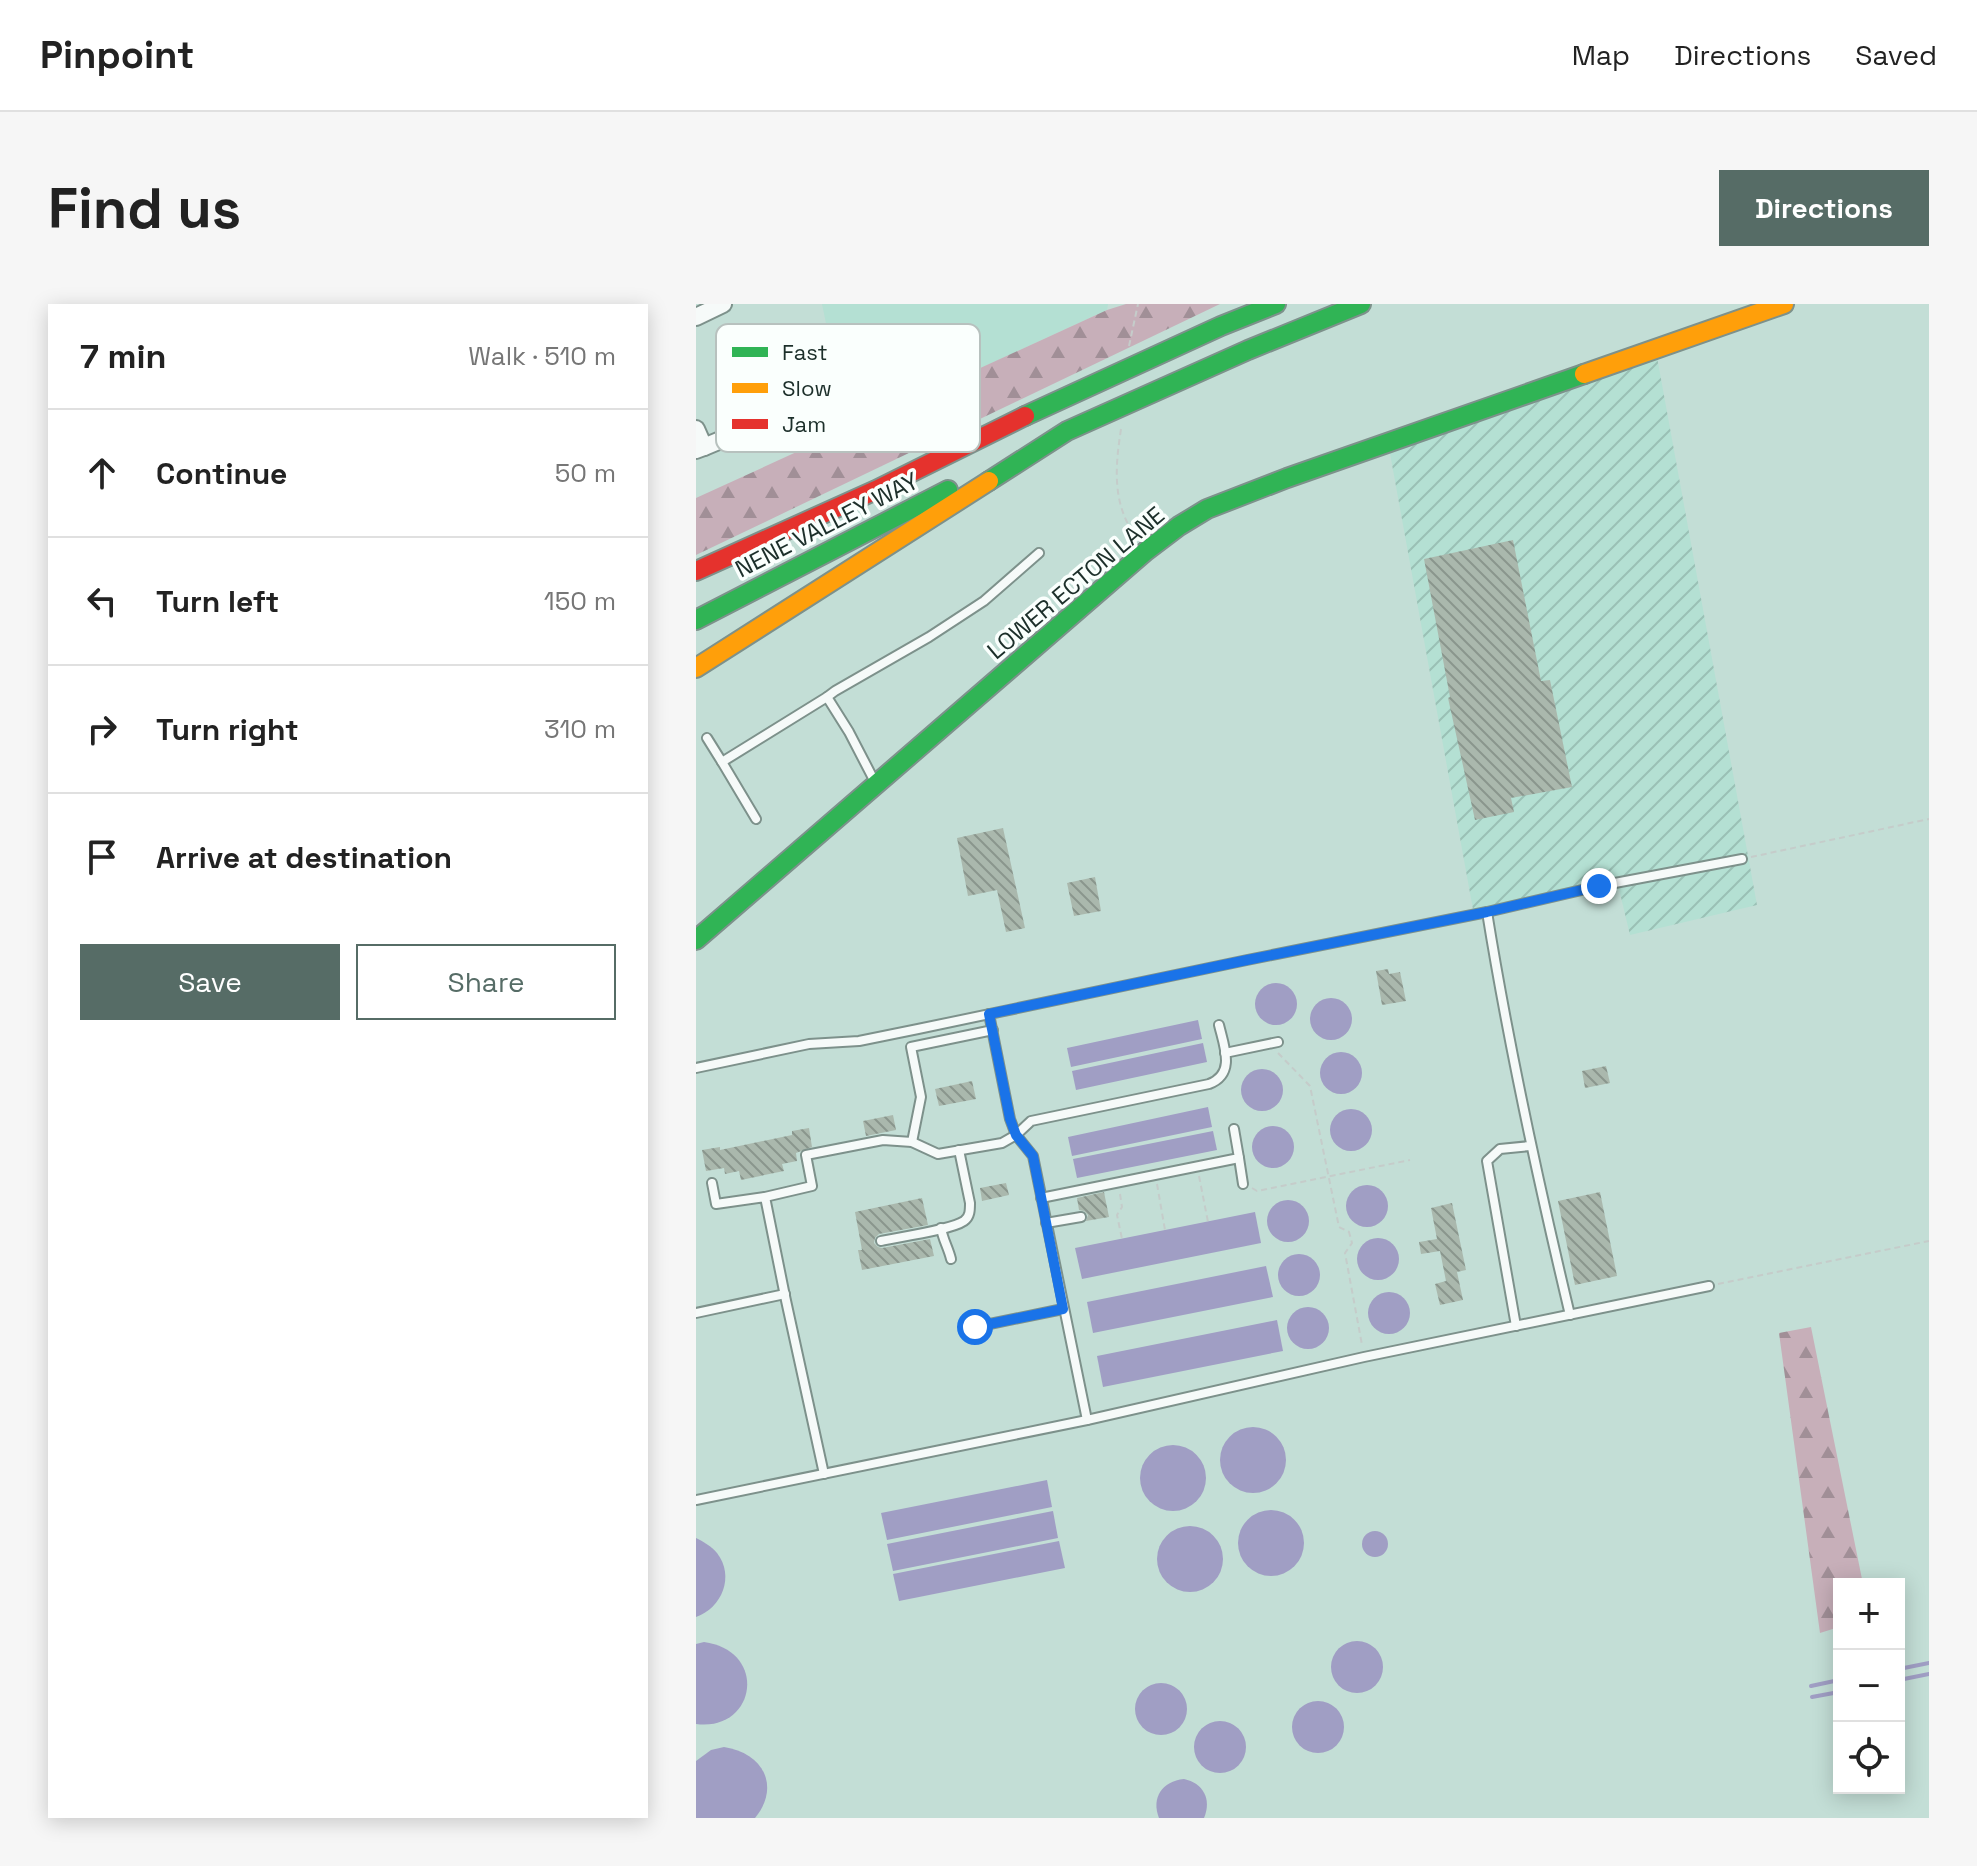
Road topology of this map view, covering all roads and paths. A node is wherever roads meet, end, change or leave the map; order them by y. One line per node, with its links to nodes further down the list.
1 (723, 304): 6 (street)
2 (1138, 304): 7 (path)
3 (1276, 304): 11 (main road)
4 (1361, 304): 10 (main road)
5 (1784, 304): 15 (main road, LOWER ECTON LANE)
6 (696, 317)
7 (1128, 352)
8 (1122, 426): 15 (path)
9 (696, 429): 12 (street)
10 (1067, 431): 19 (main road, NENE VALLEY WAY); 20 (main road)
11 (980, 438)
12 (700, 449)
13 (952, 452): 14 (main road)
14 (876, 490): 17 (main road); 18 (main road, NENE VALLEY WAY)
15 (1146, 551): 24 (main road, LOWER ECTON LANE)
16 (1039, 553): 21 (lane)
17 (696, 571)
18 (696, 590)
19 (696, 620)
20 (696, 668)
21 (827, 697): 23 (lane); 24 (lane)
22 (707, 738): 23 (lane)
23 (722, 762): 25 (lane)
24 (876, 784): 29 (main road, LOWER ECTON LANE)
25 (756, 819)
26 (1929, 819): 27 (path)
27 (1742, 859): 28 (lane)
28 (1487, 912): 30 (lane); 39 (lane)
29 (696, 940)
30 (989, 1014): 32 (lane); 35 (lane)
31 (1219, 1025): 34 (lane)
32 (993, 1030): 37 (lane); 38 (lane)
33 (1274, 1043): 34 (lane); 45 (path)
34 (1225, 1053): 37 (lane)
35 (696, 1068)
36 (1234, 1129): 41 (lane)
37 (1016, 1135): 40 (lane); 50 (lane)
38 (912, 1142): 40 (lane); 49 (lane)
39 (1530, 1146): 64 (lane); 65 (lane)
40 (959, 1150): 54 (lane)
41 (1239, 1158): 43 (lane); 48 (lane)
42 (1410, 1160): 45 (path)
43 (1197, 1167): 44 (lane); 52 (path)
44 (1155, 1175): 47 (lane); 55 (path)
45 (1328, 1176): 48 (path); 67 (path)
46 (712, 1183): 49 (lane)
47 (1117, 1183): 50 (lane); 56 (path)
48 (1243, 1184)
49 (765, 1197): 61 (lane)
50 (1041, 1198): 53 (lane)
51 (1081, 1217): 53 (lane)
52 (1208, 1222)
53 (1046, 1223): 62 (lane)
54 (941, 1228): 57 (lane); 59 (lane)
55 (1165, 1230)
56 (1122, 1239)
57 (881, 1241)
58 (1929, 1241): 60 (path)
59 (951, 1259)
60 (1709, 1286): 64 (lane)
61 (785, 1294): 63 (lane); 69 (lane)
62 (1063, 1309): 66 (lane); 68 (lane)
63 (696, 1313)
64 (1570, 1315): 65 (lane)
65 (1516, 1326): 67 (lane)
66 (975, 1327)
67 (1364, 1357): 68 (lane)
68 (1087, 1420): 69 (lane)
69 (824, 1474): 70 (lane)
70 (696, 1500)

